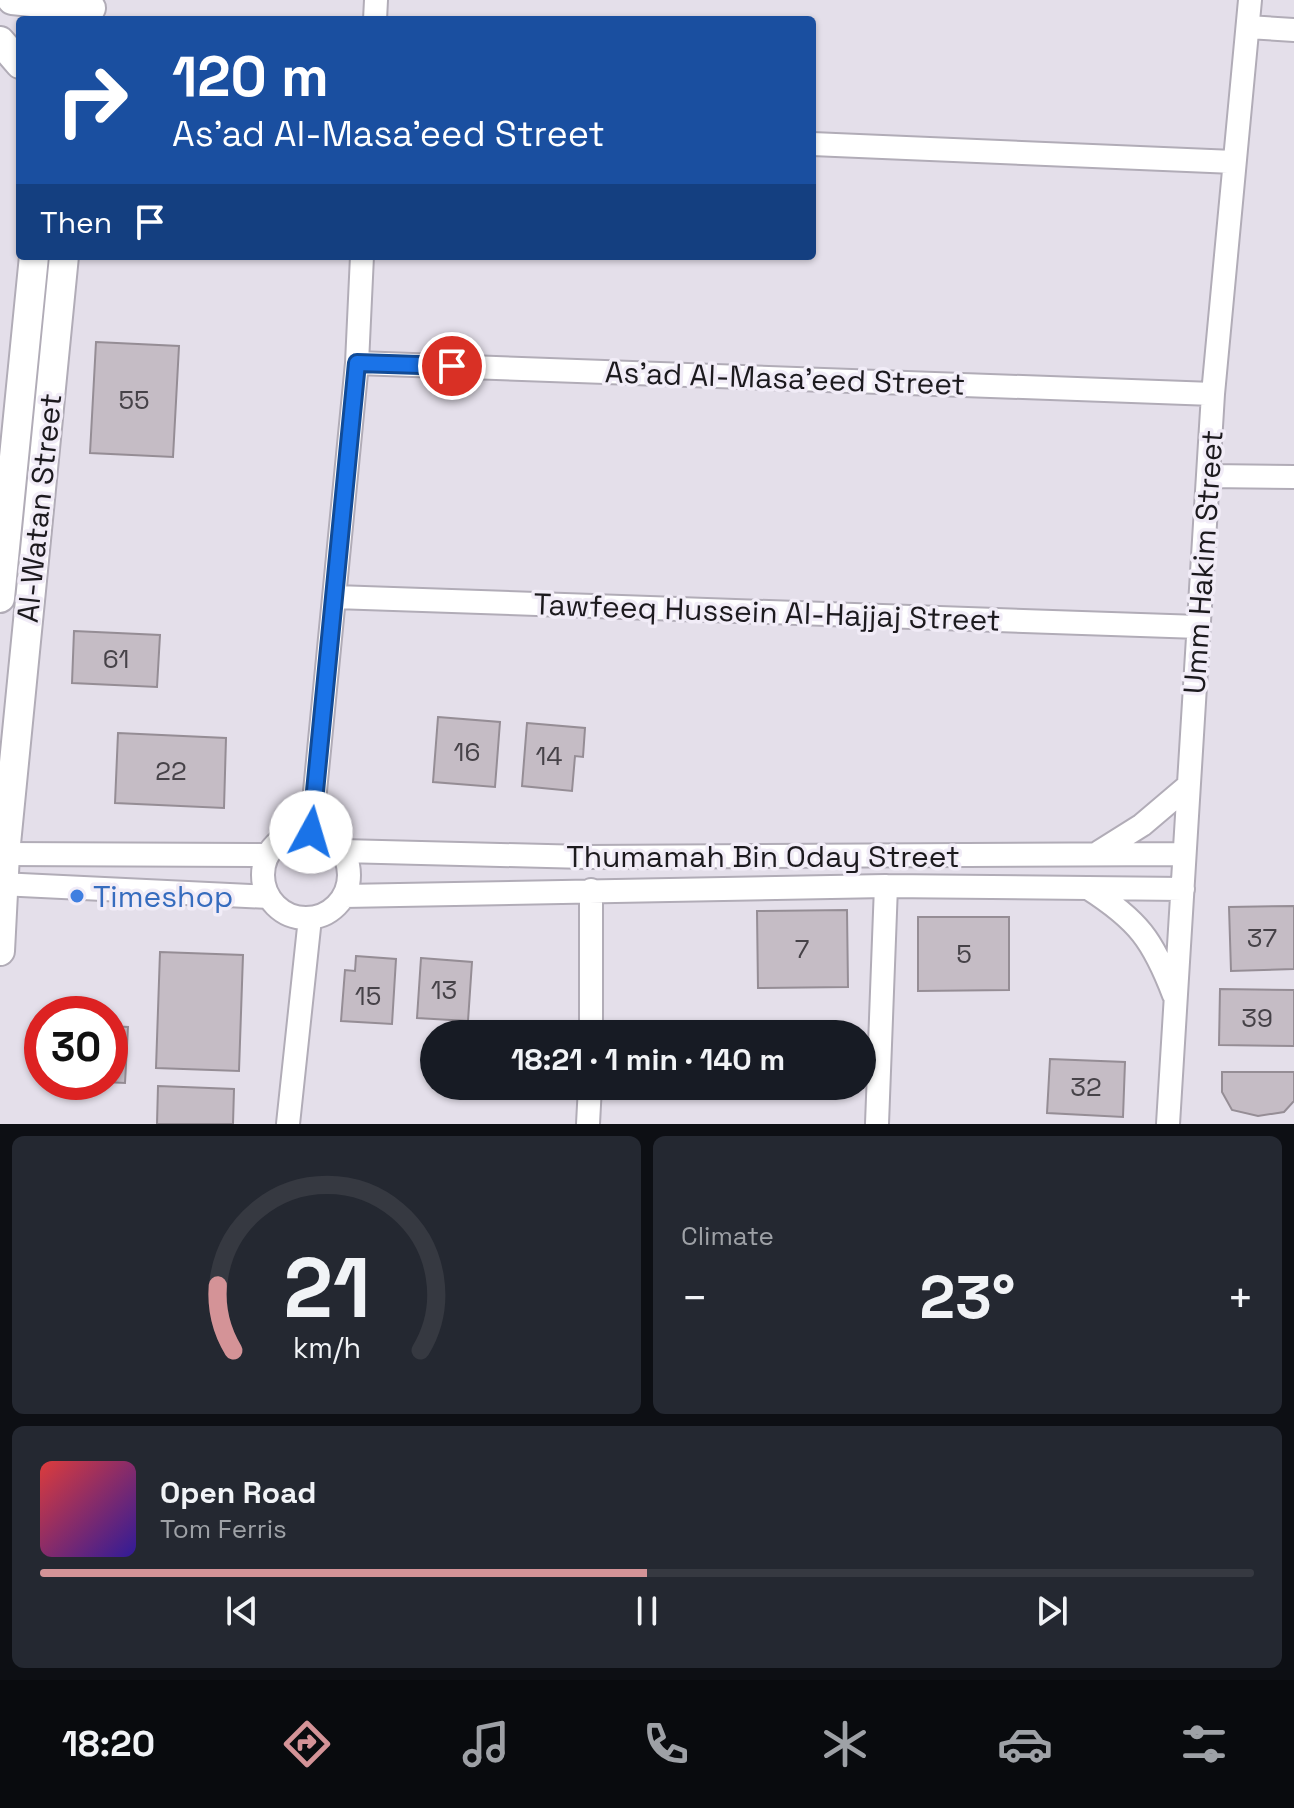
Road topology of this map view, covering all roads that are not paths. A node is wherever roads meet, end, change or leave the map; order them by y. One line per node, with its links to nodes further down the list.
1 (12, 0): 3 (street)
2 (1250, 0): 5 (street, Umm Hakim Street)
3 (62, 9): 4 (street)
4 (91, 9)
5 (1248, 27): 6 (street); 10 (street, Umm Hakim Street)
6 (1294, 30)
7 (0, 41): 8 (street)
8 (16, 59)
9 (816, 144): 10 (street)
10 (1234, 162): 15 (street, Umm Hakim Street)
11 (34, 260): 19 (street, Al-Watan Street)
12 (64, 260): 25 (street, Al-Watan Street)
13 (362, 260): 14 (street)
14 (357, 363): 15 (street, As'ad Al-Masa'eed Street); 18 (street)
15 (1213, 394): 16 (street, Umm Hakim Street)
16 (1208, 476): 17 (street); 20 (street, Umm Hakim Street)
17 (1294, 477)
18 (335, 597): 20 (street, Tawfeeq Hussein Al-Hajjaj Street); 22 (street)
19 (0, 598)
20 (1199, 627): 21 (street, Umm Hakim Street)
21 (1188, 786): 24 (street); 26 (street, Umm Hakim Street)
22 (311, 832): 23 (street); 27 (street)
23 (342, 851): 24 (street, Thumamah Bin Oday Street); 33 (street)
24 (1098, 852): 26 (street, Thumamah Bin Oday Street)
25 (3, 854): 27 (street); 28 (street, Al-Watan Street)
26 (1184, 854): 31 (street, Umm Hakim Street)
27 (267, 855): 34 (street)
28 (2, 884): 34 (street); 36 (street, Al-Watan Street)
29 (886, 886): 30 (street, Thumamah Bin Oday Street); 32 (street, Thumamah Bin Oday Street); 42 (street)
30 (1087, 887): 31 (street, Thumamah Bin Oday Street); 37 (street)
31 (1183, 889): 37 (street, Umm Hakim Street)
32 (591, 890): 33 (street, Thumamah Bin Oday Street); 38 (street)
33 (344, 896): 35 (street)
34 (269, 897): 35 (street)
35 (310, 918): 40 (street)
36 (0, 951)
37 (1177, 1003): 43 (street, Umm Hakim Street)
38 (591, 1020)
39 (589, 1100): 41 (street)
40 (288, 1124)
41 (588, 1124)
42 (877, 1124)
43 (1168, 1124)

